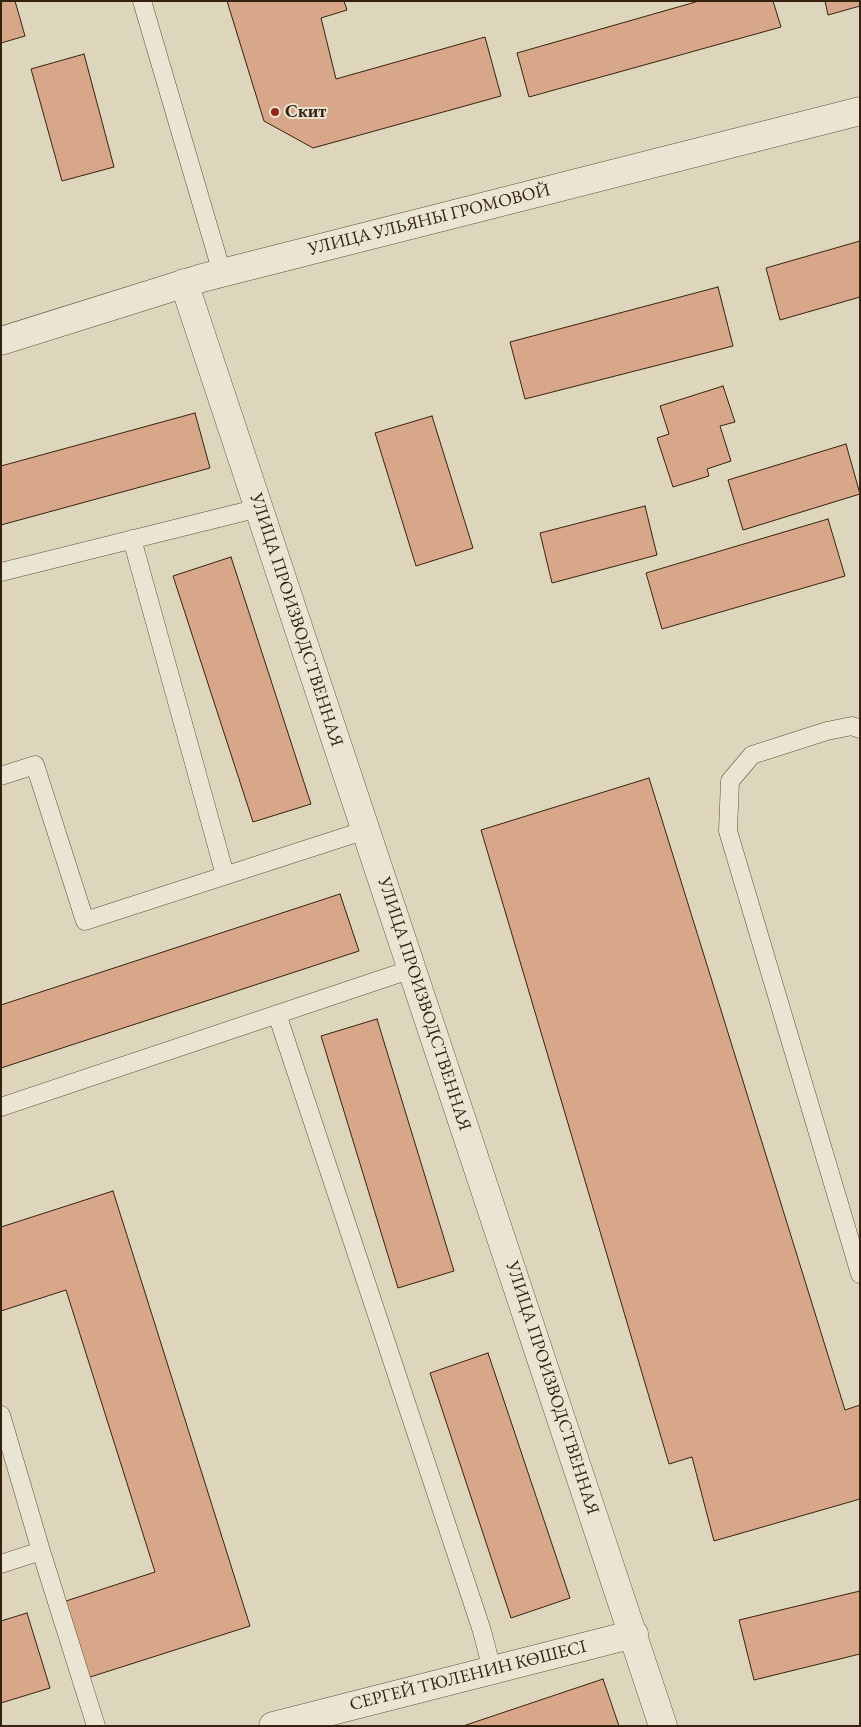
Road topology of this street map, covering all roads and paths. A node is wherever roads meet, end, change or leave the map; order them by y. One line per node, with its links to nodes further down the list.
1 (142, 1): 3 (lane)
2 (860, 111): 3 (street, УЛИЦА УЛЬЯНЫ ГРОМОВОЙ)
3 (222, 273): 4 (street, УЛИЦА УЛЬЯНЫ ГРОМОВОЙ)
4 (184, 283): 5 (street, УЛИЦА УЛЬЯНЫ ГРОМОВОЙ); 6 (street, УЛИЦА ПРОИЗВОДСТВЕННАЯ)
5 (1, 341)
6 (259, 508): 7 (lane); 11 (street, УЛИЦА ПРОИЗВОДСТВЕННАЯ)
7 (132, 539): 8 (lane); 12 (lane)
8 (1, 572)
9 (860, 729): 16 (lane)
10 (1, 776): 12 (lane)
11 (366, 830): 12 (lane); 13 (street, УЛИЦА ПРОИЗВОДСТВЕННАЯ)
12 (225, 875)
13 (412, 969): 14 (lane); 20 (street, УЛИЦА ПРОИЗВОДСТВЕННАЯ)
14 (277, 1014): 15 (lane); 21 (lane)
15 (1, 1107)
16 (860, 1274)
17 (1, 1416): 18 (lane)
18 (41, 1551): 19 (lane); 22 (lane)
19 (1, 1564)
20 (634, 1634): 21 (street, СЕРГЕЙ ТЮЛЕНИН КӨШЕСІ); 24 (street, УЛИЦА ПРОИЗВОДСТВЕННАЯ)
21 (492, 1670): 23 (street, СЕРГЕЙ ТЮЛЕНИН КӨШЕСІ)
22 (96, 1726)
23 (273, 1726)
24 (663, 1726)

